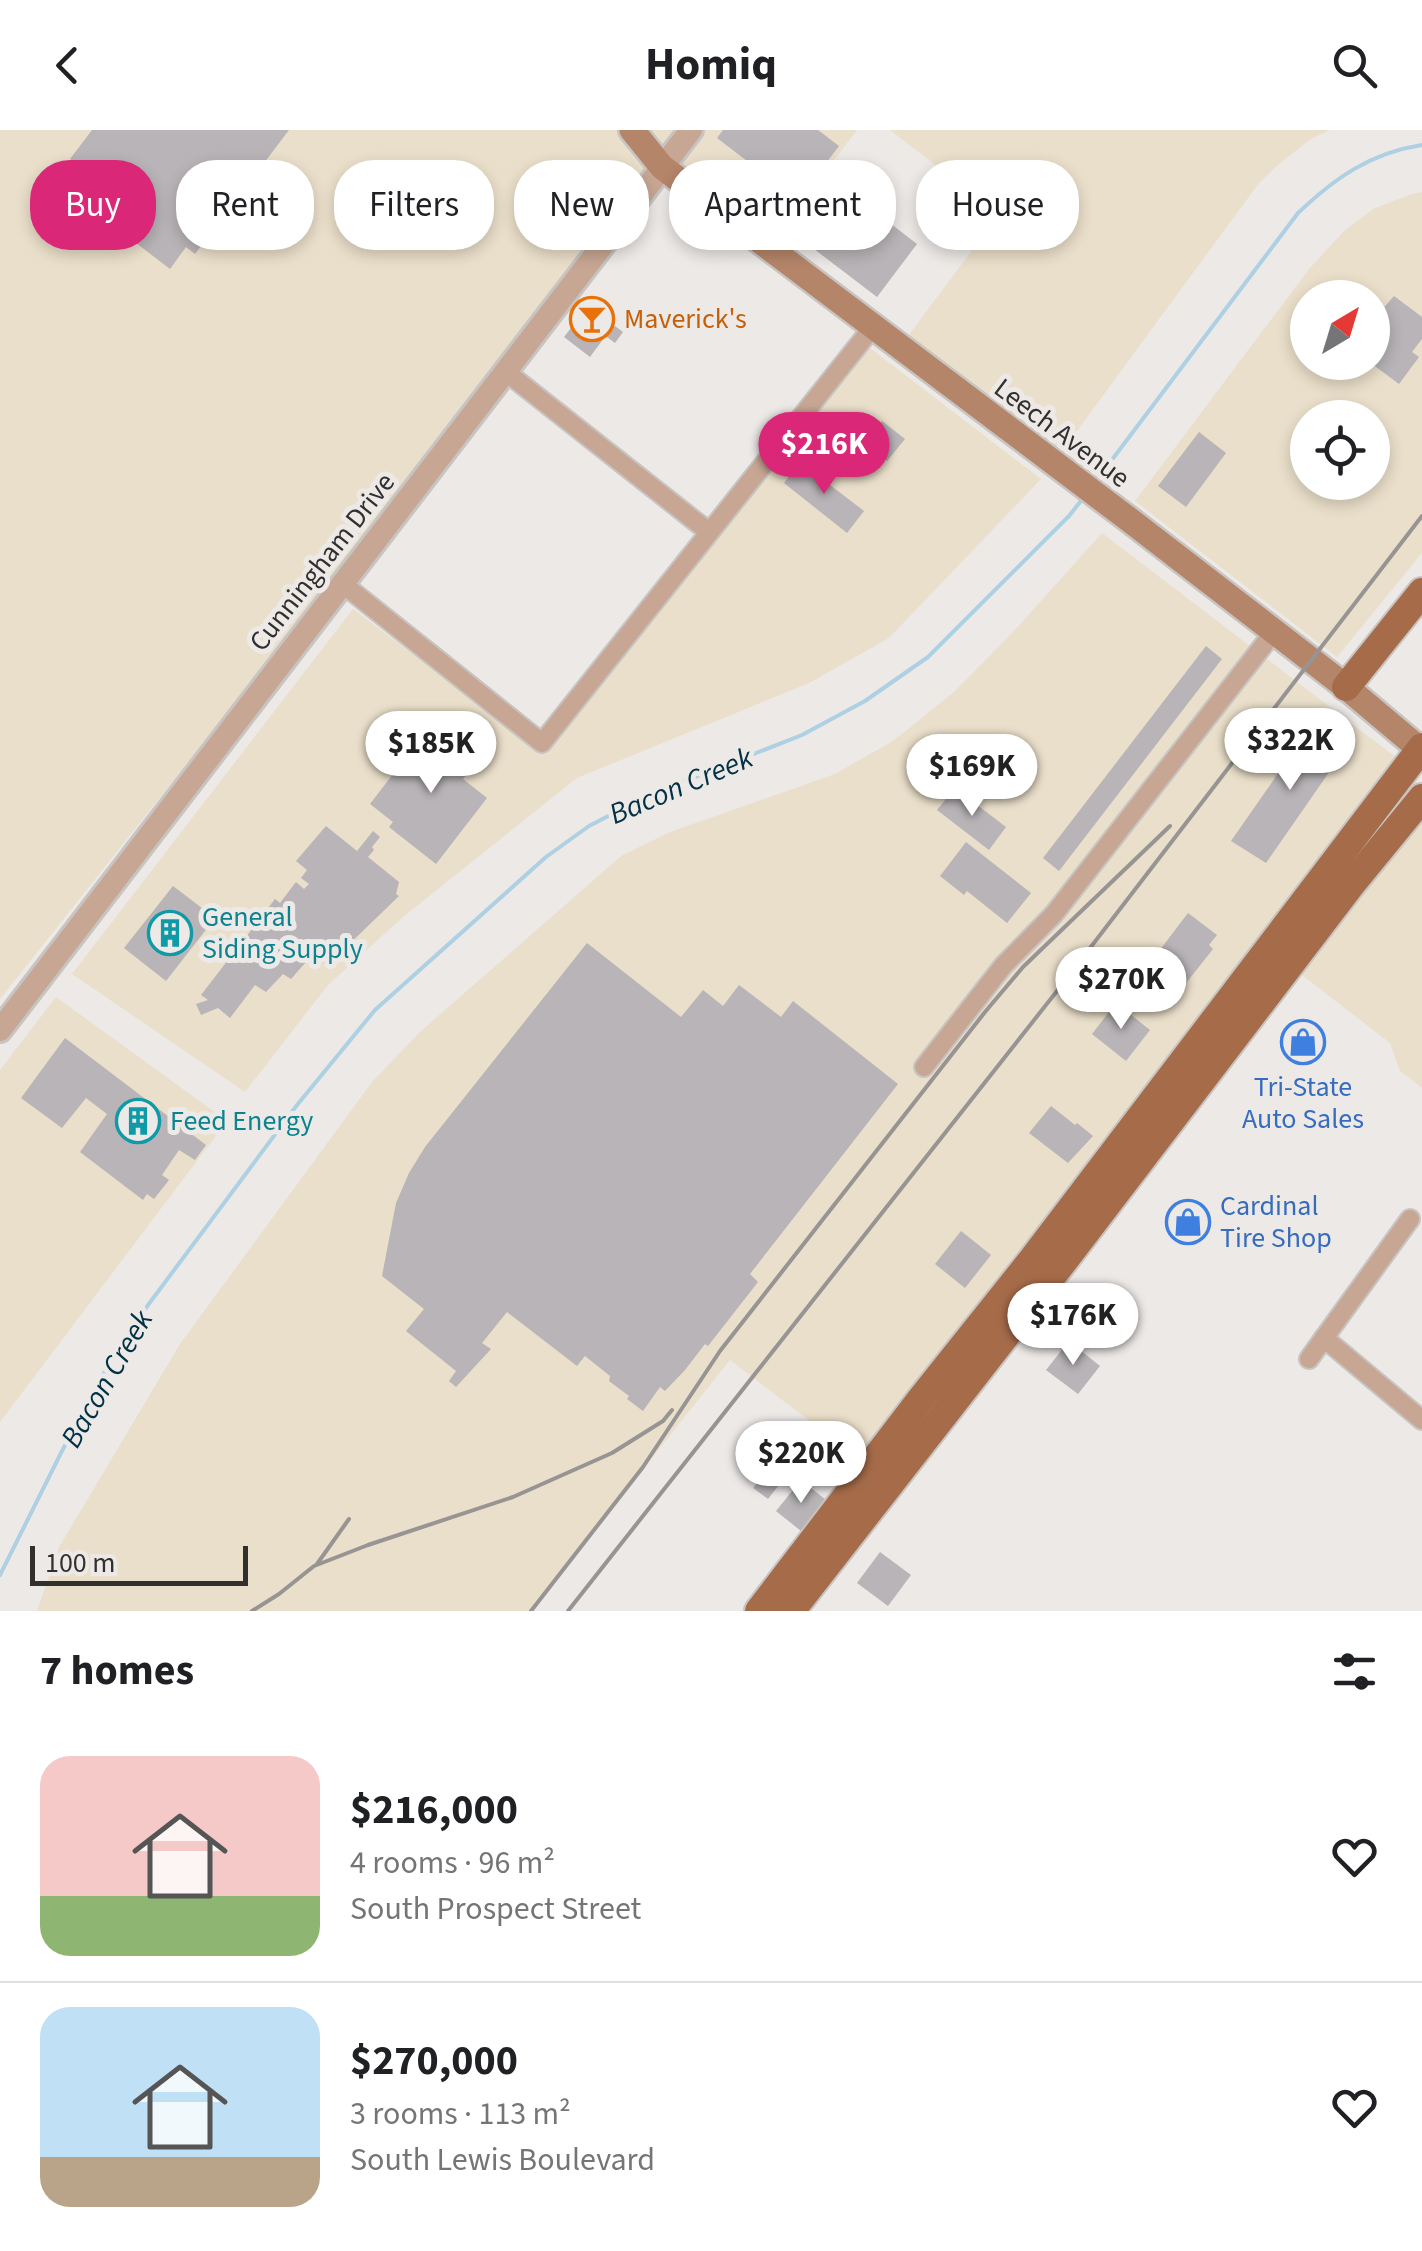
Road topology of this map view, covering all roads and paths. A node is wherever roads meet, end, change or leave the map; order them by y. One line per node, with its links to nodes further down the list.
1 (632, 130): 3 (main road, Leech Avenue)
2 (691, 130): 3 (street, Cunningham Drive)
3 (662, 167): 4 (main road, Leech Avenue); 5 (street, Cunningham Drive)
4 (872, 328): 6 (street); 9 (main road, Leech Avenue)
5 (506, 372): 6 (street); 7 (street, Cunningham Drive)
6 (709, 532): 7 (street)
7 (344, 584): 13 (street, Cunningham Drive)
8 (1422, 592): 10 (main road)
9 (1273, 633): 10 (main road, Leech Avenue); 14 (street)
10 (1346, 688): 11 (main road, Leech Avenue)
11 (1422, 748): 19 (main road)
12 (1422, 798): 20 (main road)
13 (0, 1030)
14 (924, 1068)
15 (1410, 1219): 16 (street)
16 (1324, 1338): 17 (street); 18 (street)
17 (1308, 1358)
18 (1422, 1420)
19 (760, 1611)
20 (790, 1611)

